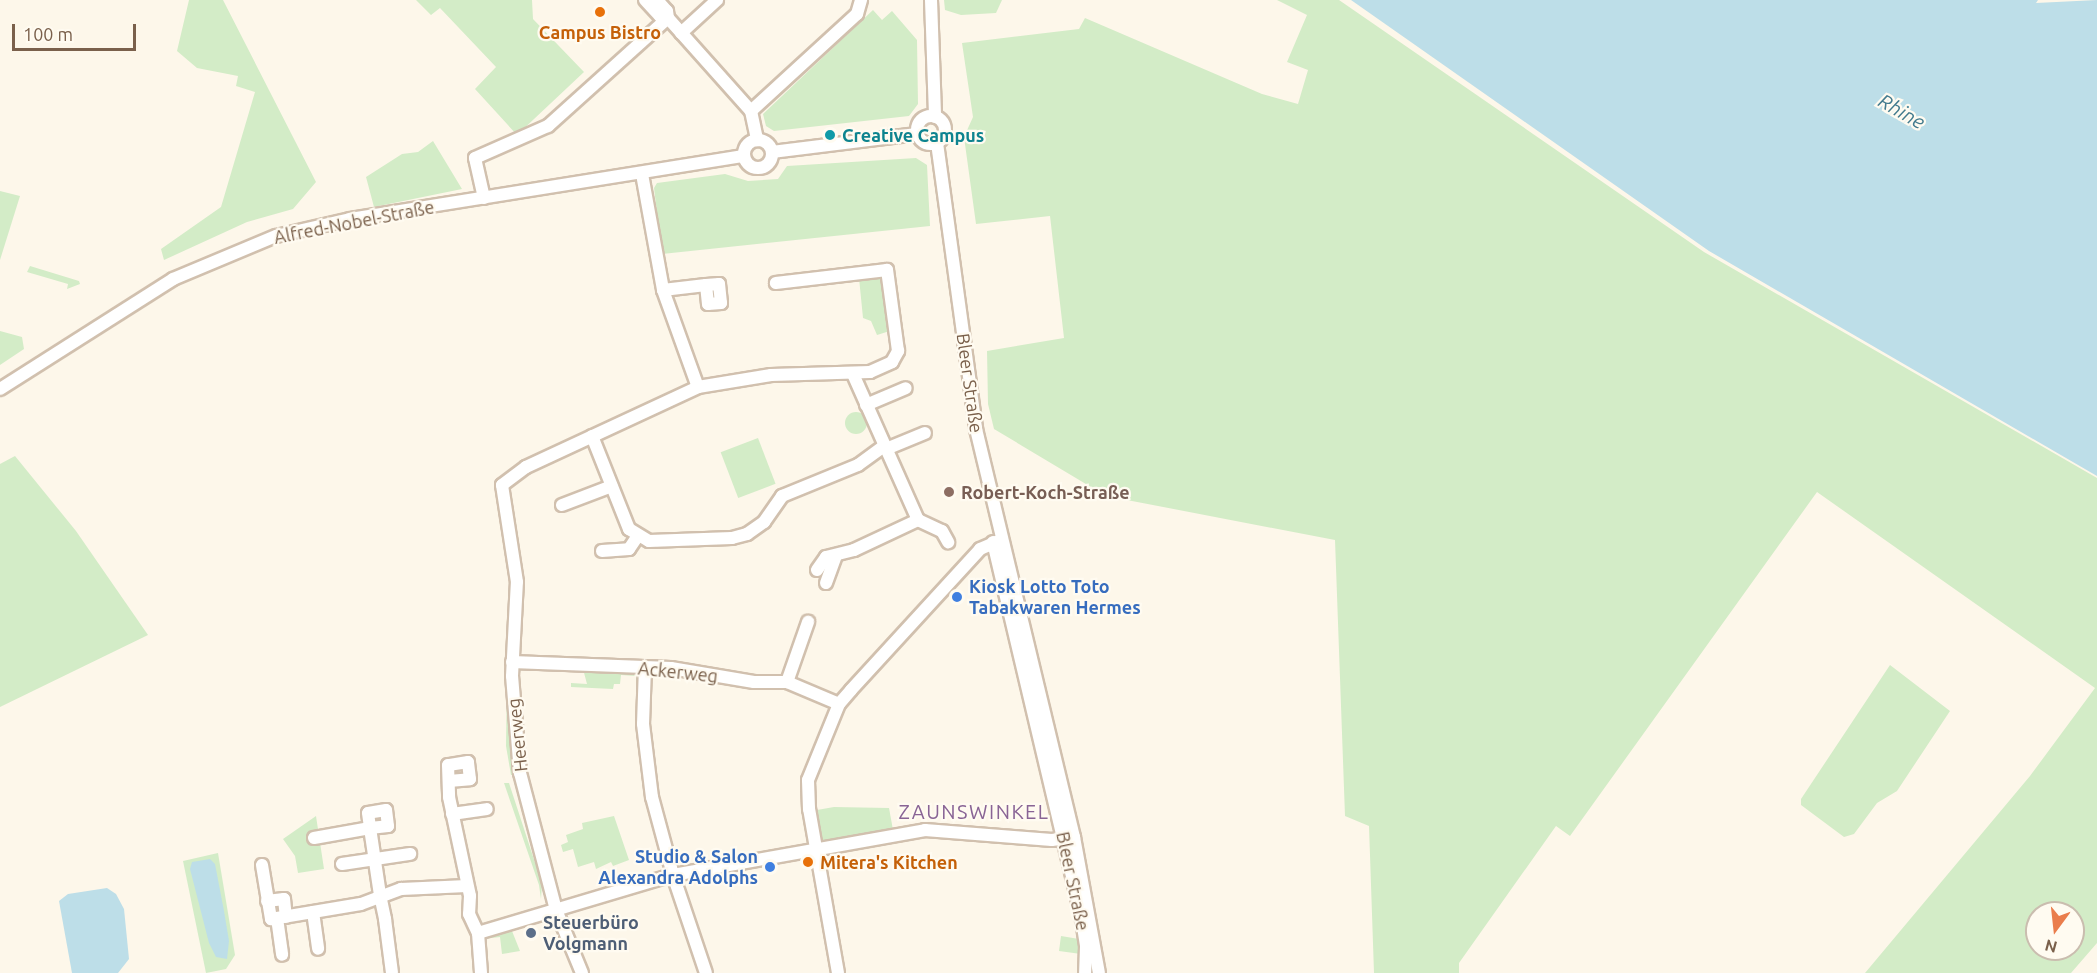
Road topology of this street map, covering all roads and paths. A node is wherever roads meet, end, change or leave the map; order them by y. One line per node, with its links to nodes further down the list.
1 (645, 0): 6 (street)
2 (657, 0): 6 (street)
3 (717, 0): 7 (street)
4 (861, 0): 8 (street)
5 (931, 0): 9 (street)
6 (668, 18): 7 (street); 16 (street)
7 (681, 33): 8 (street)
8 (751, 111): 11 (street)
9 (935, 117): 10 (street); 12 (street)
10 (917, 134): 12 (street); 13 (street)
11 (757, 140): 13 (street); 14 (street)
12 (938, 143): 32 (street, Bleer Straße)
13 (772, 152): 14 (street)
14 (744, 156): 15 (street, Alfred-Nobel-Straße)
15 (642, 174): 16 (street, Alfred-Nobel-Straße); 19 (street)
16 (484, 198): 23 (street, Alfred-Nobel-Straße)
17 (776, 283): 20 (street)
18 (706, 285): 19 (street)
19 (663, 290): 21 (street)
20 (853, 374): 21 (street); 24 (street)
21 (698, 387): 26 (street)
22 (906, 388): 24 (street)
23 (0, 389)
24 (866, 405): 27 (street)
25 (925, 433): 27 (street)
26 (592, 436): 28 (street); 39 (street, Heerweg)
27 (885, 447): 30 (street); 31 (street)
28 (612, 486): 29 (street); 31 (street)
29 (562, 505)
30 (918, 520): 33 (street); 35 (street)
31 (637, 537): 34 (street)
32 (997, 541): 42 (street); 47 (street, Bleer Straße)
33 (948, 542)
34 (602, 551)
35 (836, 556): 36 (street); 37 (street)
36 (817, 570)
37 (826, 583)
38 (807, 622): 41 (street)
39 (512, 662): 40 (street, Ackerweg); 56 (street, Heerweg)
40 (645, 667): 41 (street, Ackerweg); 53 (street)
41 (787, 682): 42 (street, Ackerweg)
42 (839, 705): 48 (street)
43 (449, 781): 45 (street)
44 (487, 809): 45 (street)
45 (452, 814): 54 (street)
46 (314, 838): 50 (street)
47 (1069, 838): 48 (street); 67 (street, Bleer Straße); 68 (street, Bleer Straße)
48 (816, 849): 53 (street); 66 (street)
49 (410, 854): 50 (street)
50 (375, 859): 51 (street); 55 (street)
51 (342, 864)
52 (262, 865): 58 (street)
53 (673, 875): 56 (street); 65 (street)
54 (469, 891): 55 (street); 59 (street)
55 (380, 895): 57 (street); 62 (street)
56 (556, 910): 59 (street); 64 (street, Heerweg)
57 (313, 912): 58 (street); 60 (street)
58 (282, 917): 61 (street)
59 (478, 933): 63 (street)
60 (318, 949)
61 (282, 955)
62 (392, 973)
63 (481, 973)
64 (582, 973)
65 (706, 973)
66 (838, 973)
67 (1085, 973)
68 (1099, 973)

